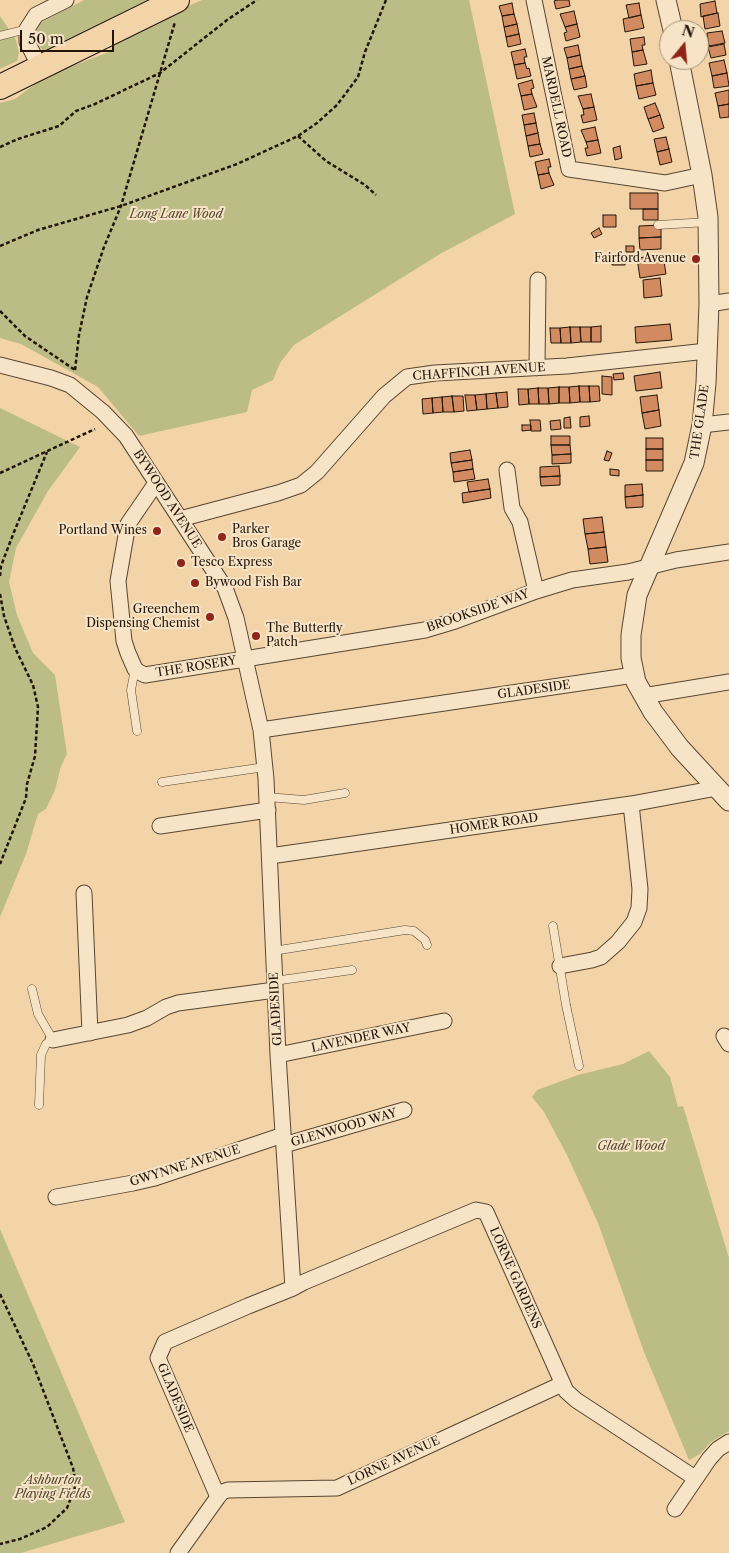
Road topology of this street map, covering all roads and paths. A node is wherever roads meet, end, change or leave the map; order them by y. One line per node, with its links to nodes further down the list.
1 (66, 0): 8 (street)
2 (257, 0): 12 (path)
3 (386, 0): 14 (path)
4 (534, 0): 16 (street, MARDELL ROAD)
5 (666, 0): 7 (street)
6 (177, 9): 10 (main road); 12 (path)
7 (670, 20)
8 (27, 29): 9 (lane); 10 (street)
9 (0, 36)
10 (40, 67): 13 (main road)
11 (681, 70): 16 (street, THE GLADE)
12 (160, 73): 15 (path); 18 (path)
13 (0, 87)
14 (298, 136): 17 (path); 18 (path)
15 (0, 147)
16 (702, 175): 19 (street, THE GLADE)
17 (376, 195)
18 (121, 206): 21 (path); 29 (path)
19 (708, 222): 20 (lane); 24 (street, THE GLADE)
20 (658, 225)
21 (0, 246)
22 (538, 280): 28 (street)
23 (729, 301): 24 (street)
24 (708, 304): 26 (street, THE GLADE)
25 (0, 311): 29 (path)
26 (707, 351): 28 (street, CHAFFINCH AVENUE); 32 (street, THE GLADE)
27 (0, 365): 30 (street, BYWOOD AVENUE)
28 (537, 368): 38 (street, CHAFFINCH AVENUE)
29 (76, 370): 30 (path)
30 (74, 388): 37 (street, BYWOOD AVENUE)
31 (729, 422): 32 (street)
32 (702, 425): 40 (street, THE GLADE)
33 (95, 430): 34 (path)
34 (47, 452): 36 (path); 41 (path)
35 (506, 470): 42 (street)
36 (0, 473)
37 (156, 483): 38 (street, BYWOOD AVENUE); 45 (street)
38 (180, 520): 44 (street, BYWOOD AVENUE)
39 (729, 552): 40 (street, BROOKSIDE WAY)
40 (650, 567): 42 (street, BROOKSIDE WAY); 46 (street, THE GLADE)
41 (0, 576)
42 (536, 591): 44 (street, BROOKSIDE WAY)
43 (0, 594): 59 (path)
44 (246, 659): 45 (street, THE ROSERY); 49 (street, BYWOOD AVENUE)
45 (135, 669): 50 (lane)
46 (634, 675): 48 (street, THE GLADE); 49 (street, GLADESIDE)
47 (729, 682): 48 (street)
48 (643, 696): 54 (street, THE GLADE)
49 (261, 730): 51 (street, GLADESIDE)
50 (137, 731)
51 (265, 767): 52 (lane); 55 (street, GLADESIDE)
52 (162, 782)
53 (345, 793): 55 (lane)
54 (723, 794): 56 (street, HOMER ROAD)
55 (268, 804): 57 (street); 58 (street, GLADESIDE)
56 (631, 804): 58 (street, HOMER ROAD); 64 (street)
57 (160, 826)
58 (270, 856): 63 (street, GLADESIDE)
59 (0, 864)
60 (84, 894): 69 (street)
61 (554, 926): 64 (lane)
62 (427, 945): 63 (lane)
63 (273, 951): 66 (street, GLADESIDE)
64 (560, 966): 72 (lane)
65 (352, 970): 66 (lane)
66 (275, 986): 69 (street); 71 (street, GLADESIDE)
67 (32, 989): 70 (lane)
68 (444, 1021): 71 (street, LAVENDER WAY)
69 (90, 1033): 70 (street)
70 (52, 1040): 73 (lane)
71 (278, 1055): 75 (street, GLADESIDE)
72 (580, 1066)
73 (39, 1105)
74 (404, 1110): 75 (street, GLENWOOD WAY)
75 (284, 1140): 76 (street, GWYNNE AVENUE); 77 (street, GLADESIDE)
76 (56, 1197)
77 (293, 1288): 79 (street, LORNE GARDENS); 82 (street, GLADESIDE)
78 (0, 1294): 84 (path)
79 (562, 1384): 81 (street, LORNE GARDENS); 82 (street, LORNE AVENUE)
80 (729, 1442): 81 (street)
81 (695, 1478): 83 (street)
82 (218, 1496): 85 (street)
83 (675, 1509)
84 (0, 1544)
85 (178, 1553)

